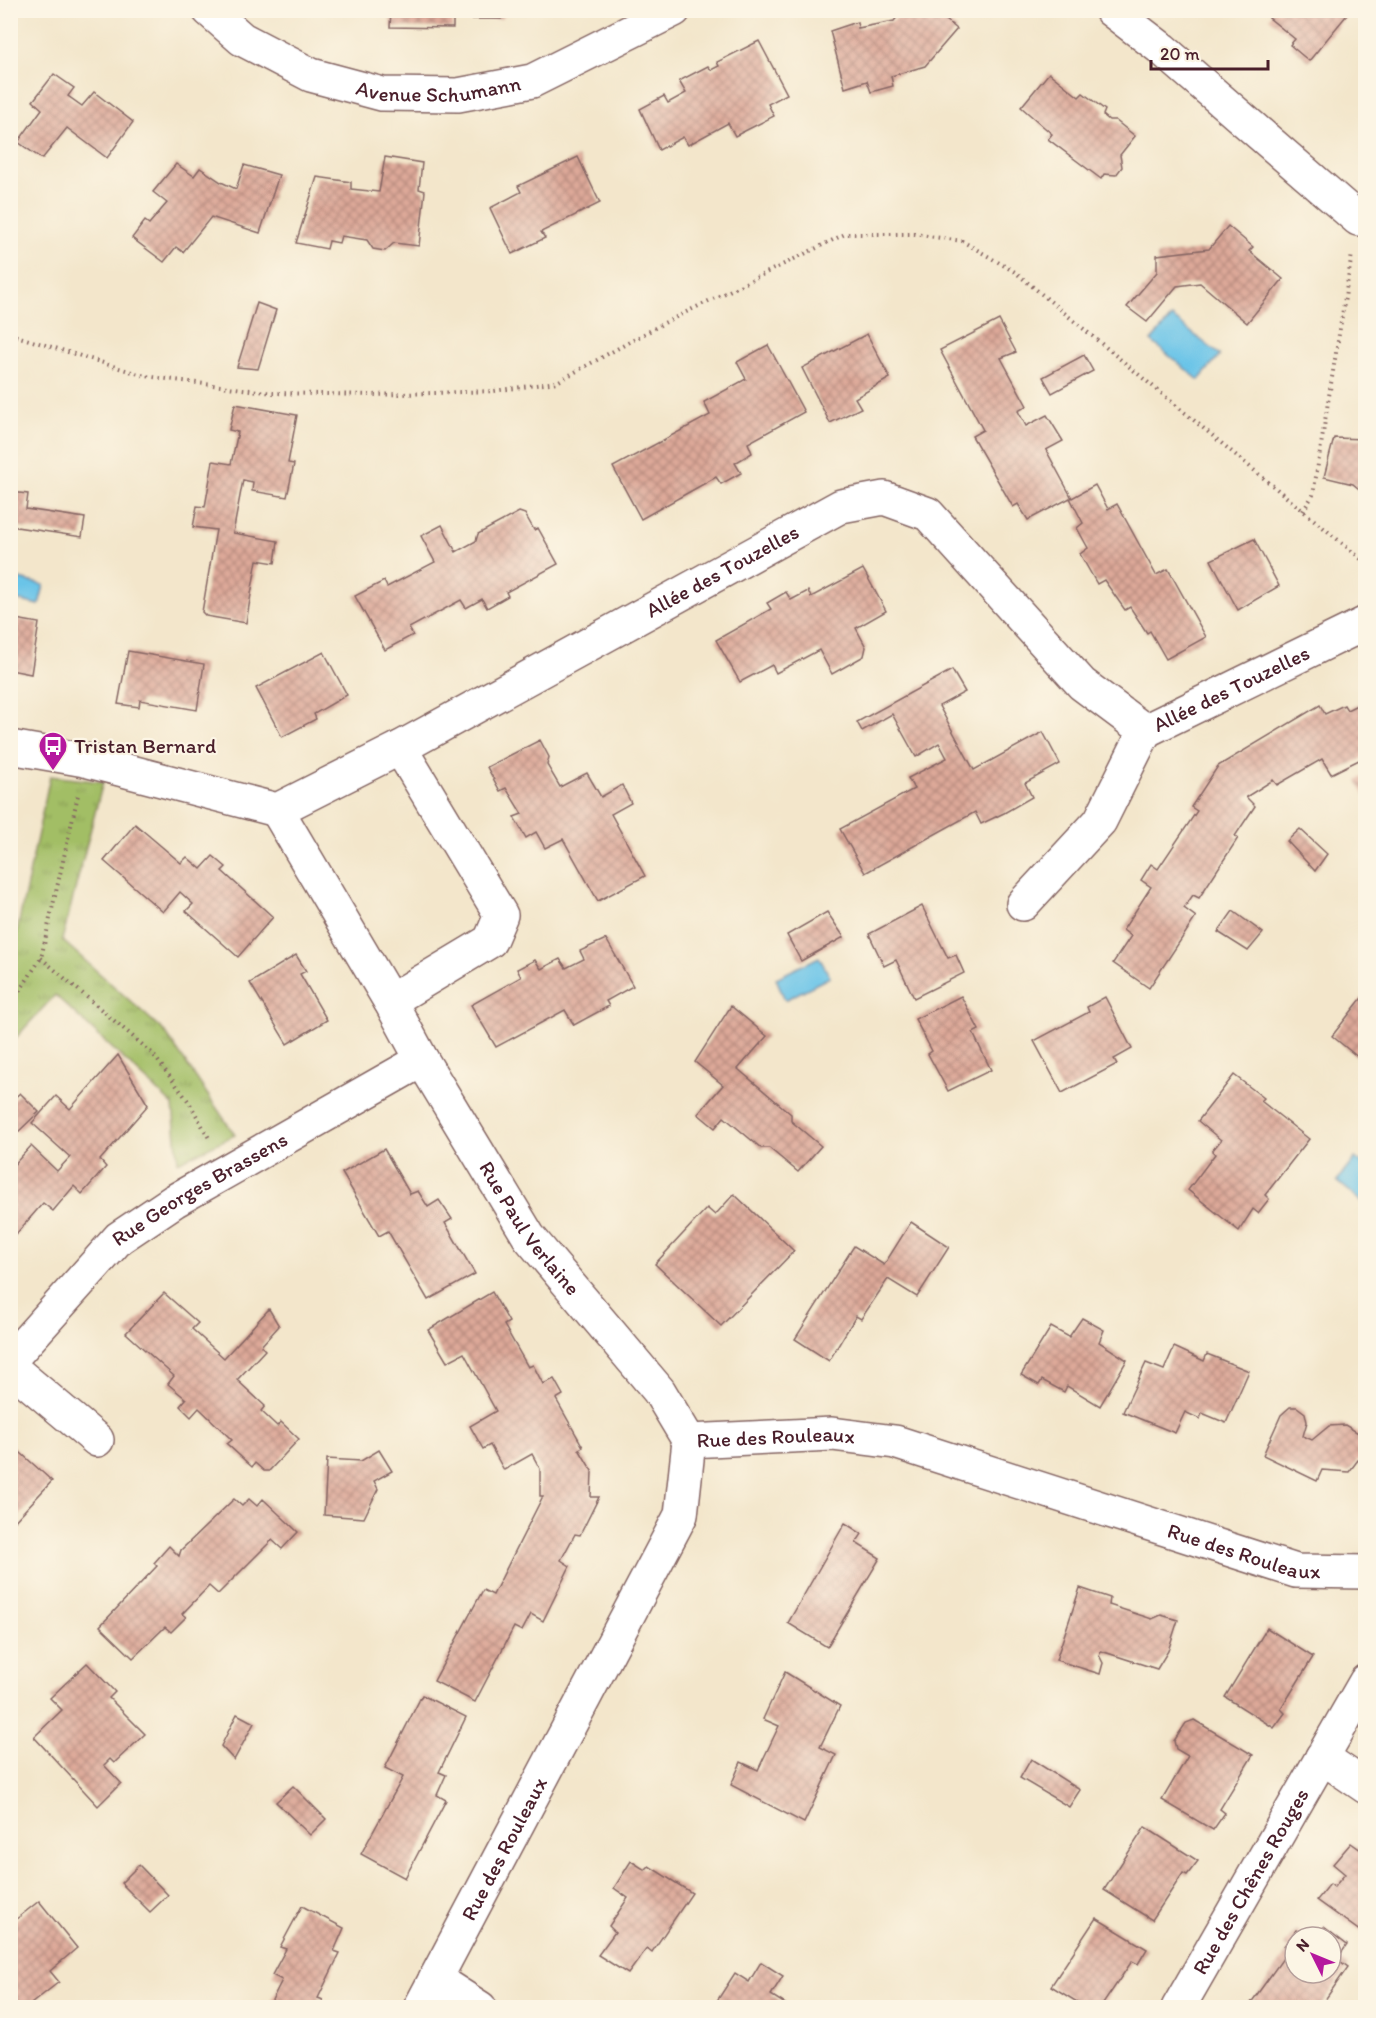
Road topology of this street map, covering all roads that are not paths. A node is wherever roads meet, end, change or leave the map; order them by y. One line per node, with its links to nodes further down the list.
1 (209, 10): 2 (street, Avenue Schumann)
2 (674, 10)
3 (1112, 10): 4 (street)
4 (1358, 219)
5 (1365, 623): 6 (street, Allée des Touzelles)
6 (1145, 731): 8 (street, Allée des Touzelles); 10 (street)
7 (10, 747): 9 (street)
8 (400, 748): 9 (street, Allée des Touzelles); 11 (street)
9 (277, 810): 11 (street, Rue Paul Verlaine)
10 (1023, 904)
11 (390, 1001): 12 (street, Rue Paul Verlaine)
12 (422, 1060): 13 (street, Rue Georges Brassens); 16 (street, Rue Paul Verlaine)
13 (10, 1360)
14 (10, 1367): 15 (street)
15 (97, 1440)
16 (689, 1441): 17 (street, Rue des Rouleaux); 21 (street, Rue des Rouleaux)
17 (1365, 1572)
18 (1365, 1681): 19 (street, Rue des Chênes Rouges)
19 (1322, 1757): 20 (street); 23 (street, Rue des Chênes Rouges)
20 (1365, 1787)
21 (428, 1993): 22 (street)
22 (480, 2007)
23 (1178, 2007)

